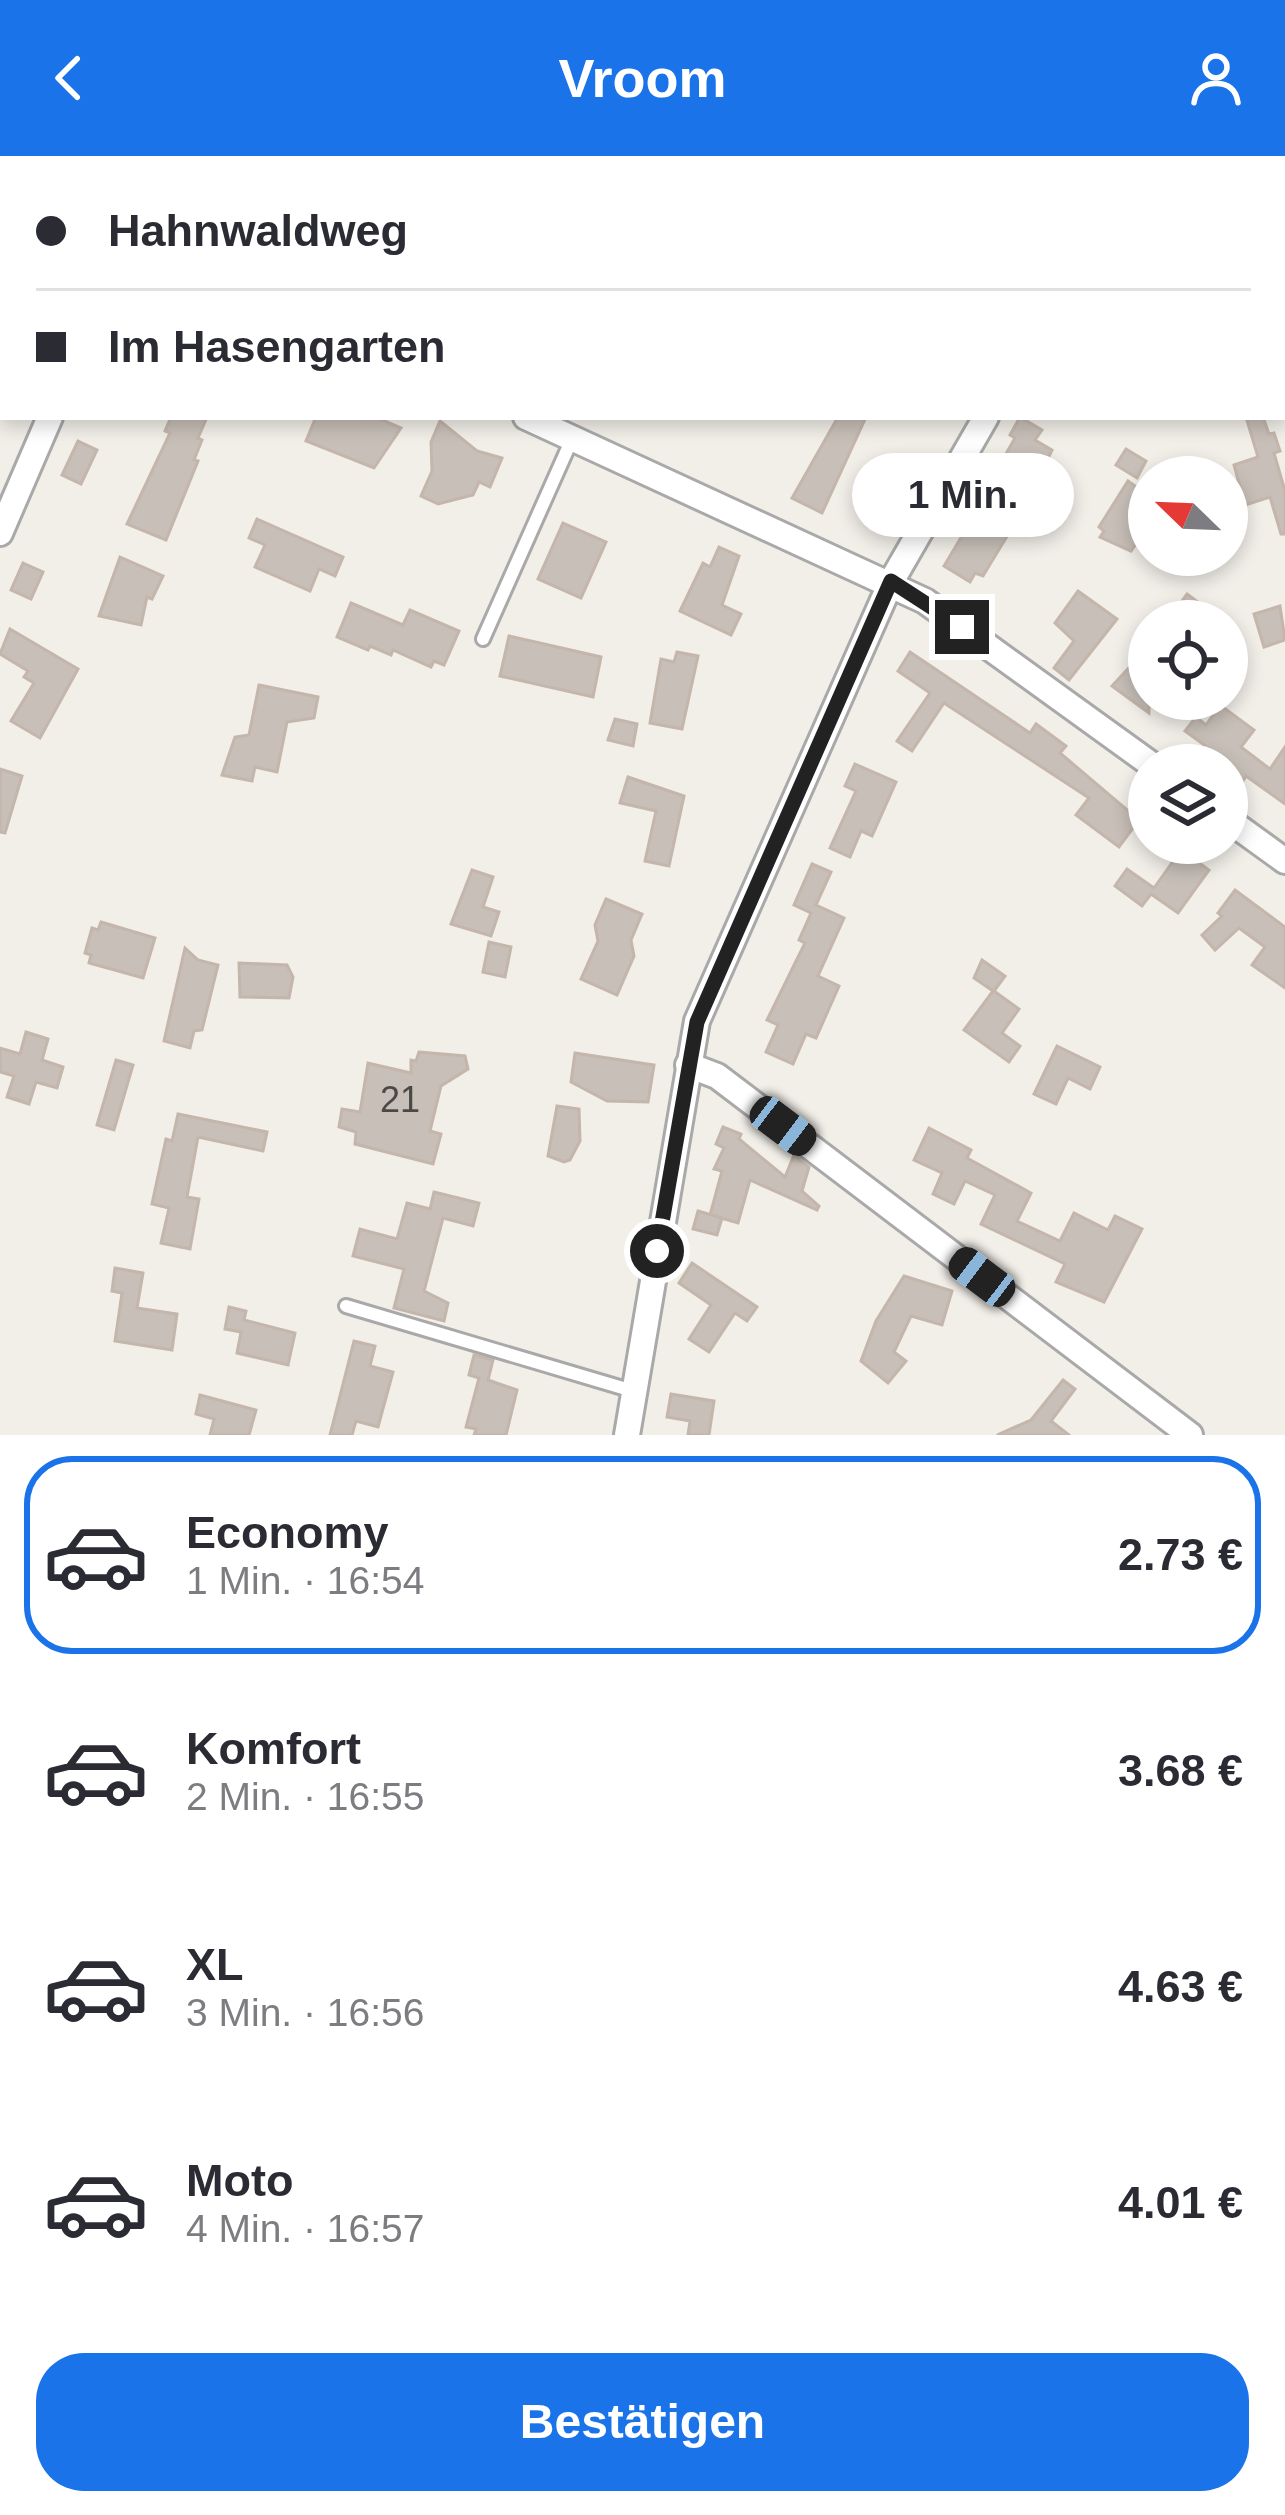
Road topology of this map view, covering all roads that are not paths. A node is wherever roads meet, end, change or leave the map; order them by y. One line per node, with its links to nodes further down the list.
1 (49, 420): 5 (street)
2 (533, 420): 4 (street)
3 (984, 420): 6 (street)
4 (572, 438): 6 (street); 7 (lane)
5 (0, 532)
6 (891, 581): 8 (street); 11 (street)
7 (483, 638)
8 (1128, 748)
9 (1248, 834): 10 (street)
10 (1285, 861)
11 (688, 1065): 13 (street); 15 (street)
12 (346, 1306): 13 (lane)
13 (633, 1391): 14 (street)
14 (627, 1435)
15 (1190, 1435)

